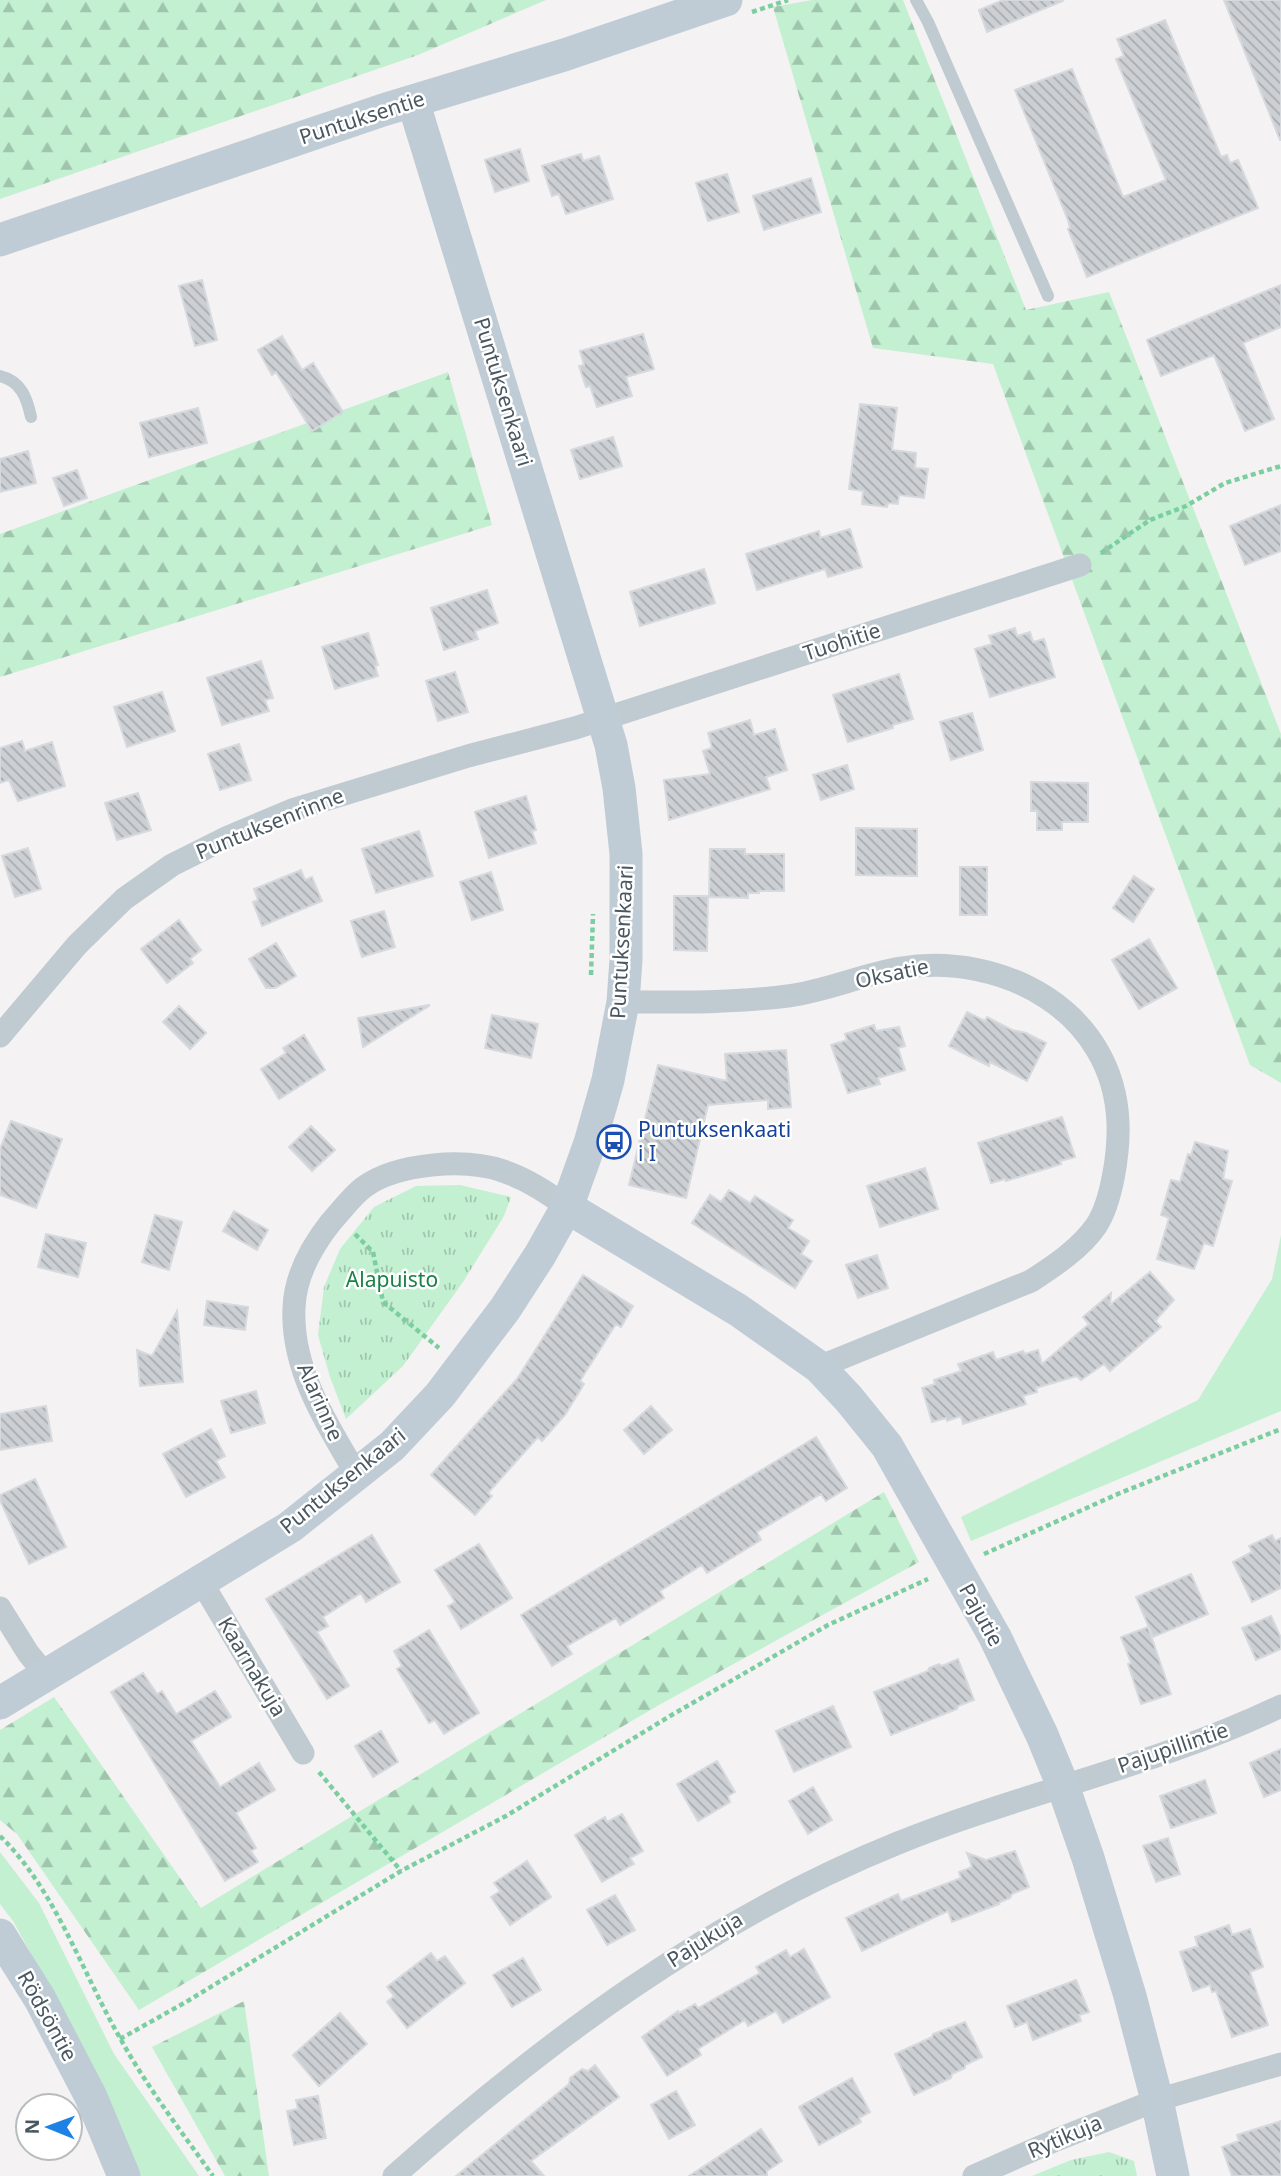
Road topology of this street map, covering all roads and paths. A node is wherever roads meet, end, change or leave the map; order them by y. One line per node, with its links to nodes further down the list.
1 (726, 0): 3 (street, Puntuksentie)
2 (916, 0): 5 (lane)
3 (413, 101): 4 (street, Puntuksentie); 10 (street, Puntuksenkaari)
4 (0, 240)
5 (1048, 296)
6 (0, 376): 7 (lane)
7 (31, 416)
8 (1281, 466): 9 (path)
9 (1080, 565): 10 (street, Tuohitie)
10 (604, 719): 13 (street, Puntuksenkaari); 14 (street, Puntuksenrinne)
11 (593, 902): 12 (path)
12 (591, 978)
13 (623, 1002): 15 (street, Puntuksenkaari); 20 (street, Oksatie)
14 (0, 1036)
15 (567, 1207): 16 (street, Alarinne); 20 (street, Pajutie); 22 (street, Puntuksenkaari)
16 (337, 1216): 18 (path); 22 (street, Alarinne)
17 (448, 1340): 18 (path)
18 (441, 1349): 19 (path)
19 (433, 1358)
20 (819, 1367): 23 (street, Pajutie)
21 (1281, 1429): 23 (path)
22 (357, 1475): 24 (street, Puntuksenkaari)
23 (954, 1567): 30 (street, Pajutie); 32 (path)
24 (201, 1581): 26 (street, Puntuksenkaari); 29 (street, Kaarnakuja)
25 (0, 1608): 26 (street)
26 (46, 1675): 27 (street, Puntuksenkaari)
27 (0, 1703)
28 (1281, 1706): 30 (street, Pajupillintie)
29 (303, 1753): 32 (path)
30 (1063, 1786): 36 (street, Pajutie); 39 (street, Pajukuja)
31 (0, 1836): 34 (path)
32 (401, 1871): 34 (path)
33 (0, 1935): 37 (street, Rödsöntie)
34 (120, 2039): 38 (path)
35 (1281, 2064): 36 (street)
36 (1157, 2100): 40 (street, Rytikuja); 41 (street, Pajutie)
37 (124, 2176)
38 (213, 2176)
39 (394, 2176)
40 (974, 2176)
41 (1173, 2176)

